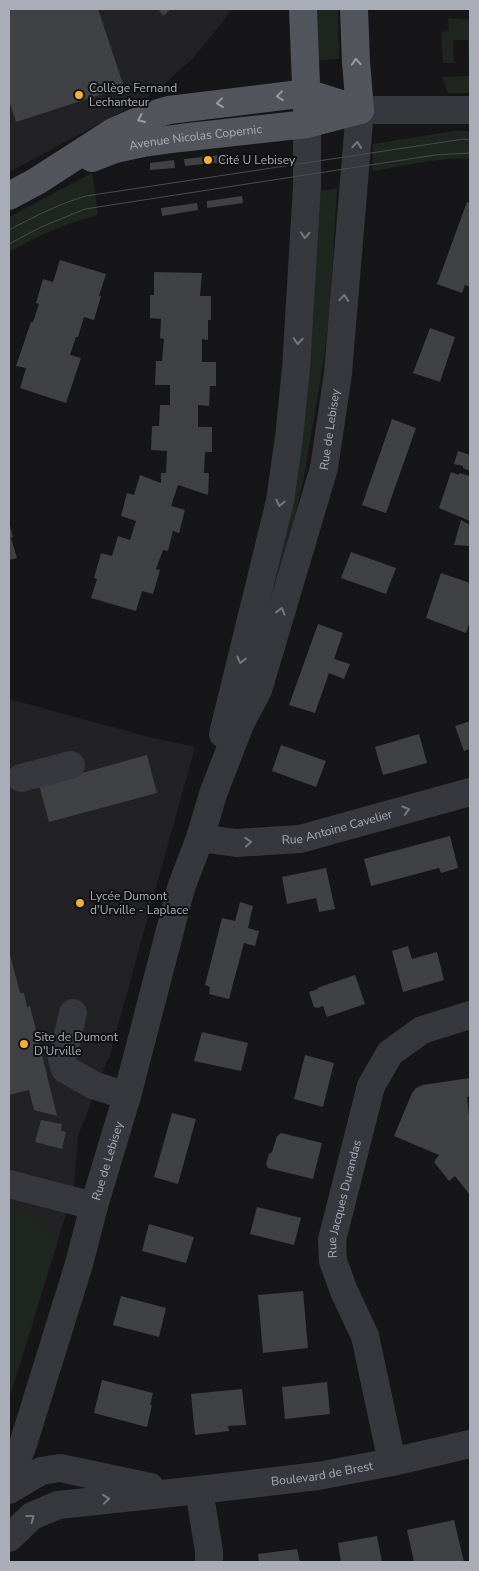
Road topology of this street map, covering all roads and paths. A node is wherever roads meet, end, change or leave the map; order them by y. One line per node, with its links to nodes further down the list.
1 (303, 9): 3 (main road)
2 (354, 9): 4 (main road, one-way to 2)
3 (307, 93): 4 (main road, Avenue Nicolas Copernic); 6 (main road, Rue de Lebisey); 7 (main road, Avenue Nicolas Copernic, one-way to 7)
4 (360, 110): 5 (street); 6 (main road, Avenue Nicolas Copernic); 12 (street, Rue de Lebisey, one-way to 4)
5 (470, 110)
6 (307, 124): 7 (main road, Avenue Nicolas Copernic); 12 (street, Rue de Lebisey, one-way to 12)
7 (37, 181): 8 (main road, Avenue Nicolas Copernic)
8 (9, 196)
9 (71, 764): 10 (street)
10 (21, 778)
11 (470, 792): 12 (street, Rue Antoine Cavelier, one-way to 11)
12 (200, 838): 15 (street, Rue de Lebisey)
13 (73, 1013): 15 (street)
14 (470, 1015): 20 (street, Rue Jacques Durandas)
15 (127, 1096): 17 (street, Rue de Lebisey)
16 (9, 1184): 17 (street)
17 (94, 1206): 18 (street, Rue de Lebisey)
18 (36, 1401): 21 (street); 22 (street, Rue de Lebisey)
19 (470, 1444): 20 (street, Boulevard de Brest)
20 (392, 1462): 24 (street, Boulevard de Brest)
21 (60, 1468): 22 (street, Boulevard de Brest); 24 (street, Boulevard de Brest)
22 (21, 1479): 23 (street, Boulevard de Brest); 25 (street)
23 (9, 1490)
24 (186, 1491): 25 (street, Boulevard de Brest, one-way to 24); 27 (street)
25 (58, 1504): 26 (street, Boulevard de Brest, one-way to 25)
26 (9, 1538)
27 (209, 1562)

